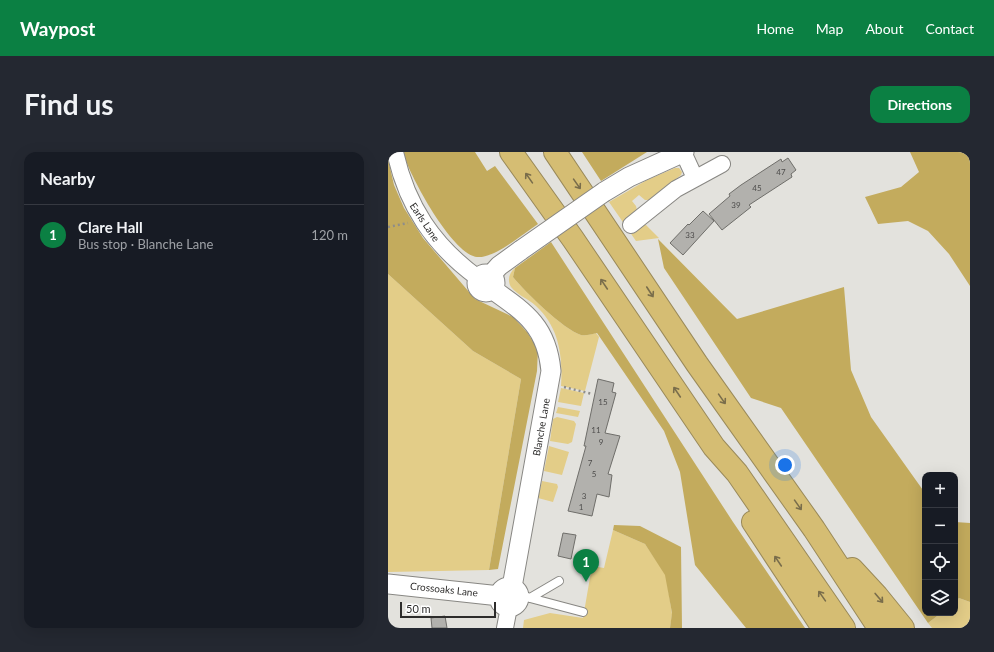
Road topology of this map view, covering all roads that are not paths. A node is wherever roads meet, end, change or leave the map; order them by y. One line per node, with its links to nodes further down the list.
1 (395, 152): 8 (street, Earls Lane)
2 (511, 152): 9 (highway, one-way to 2)
3 (554, 152): 10 (highway, one-way to 10)
4 (684, 152): 6 (street); 8 (street, bridge)
5 (722, 164): 6 (street)
6 (695, 178): 7 (street)
7 (631, 225)
8 (487, 281): 13 (street, Blanche Lane)
9 (714, 447): 16 (highway, one-way to 9); 17 (highway, one-way to 9)
10 (814, 528): 18 (highway); 19 (highway, one-way to 19)
11 (559, 581): 13 (lane)
12 (388, 584): 13 (street, Crossoaks Lane)
13 (514, 596): 14 (lane); 15 (street, Blanche Lane)
14 (583, 612)
15 (505, 628)
16 (823, 628)
17 (844, 628)
18 (879, 628)
19 (903, 628)

